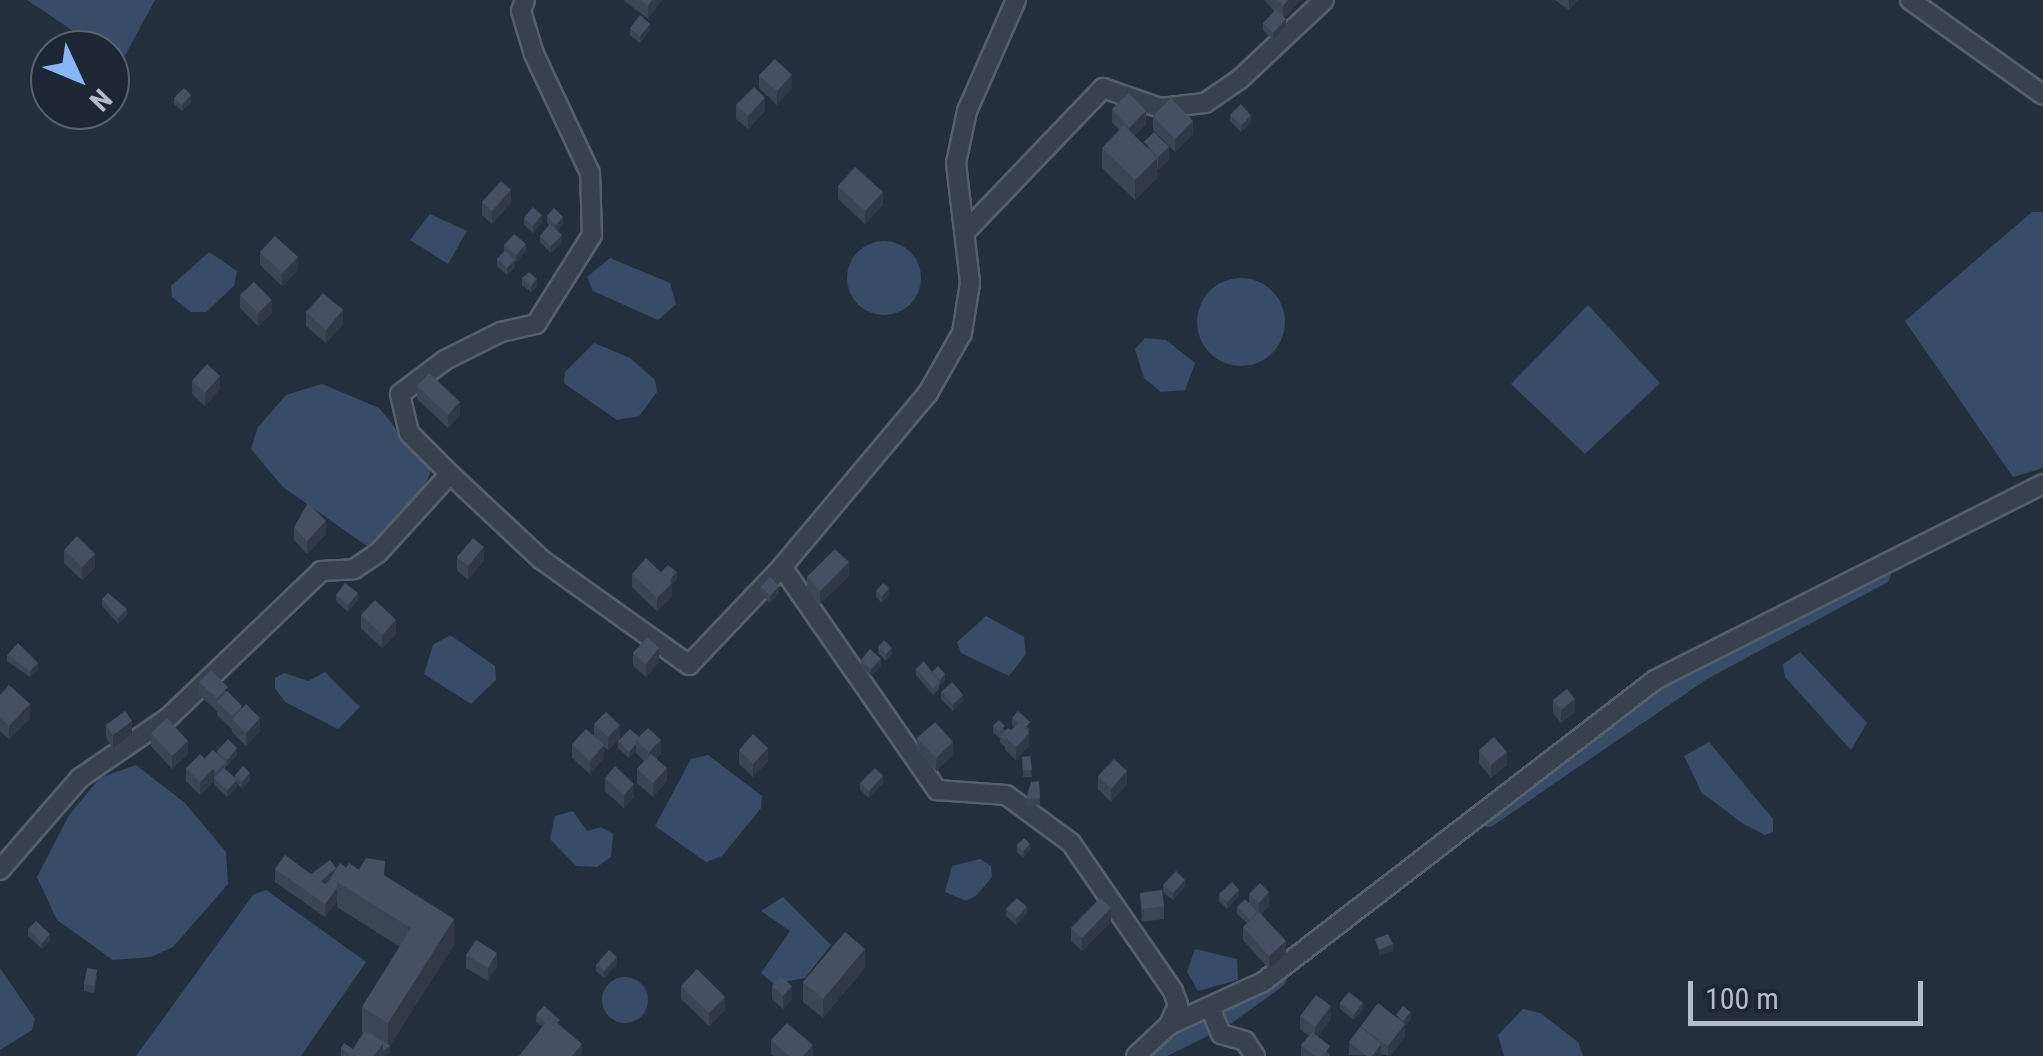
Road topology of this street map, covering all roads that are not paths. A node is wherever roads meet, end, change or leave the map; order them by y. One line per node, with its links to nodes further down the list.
1 (525, 0): 7 (street)
2 (1016, 0): 6 (street)
3 (1324, 0): 6 (street)
4 (1910, 0): 5 (street)
5 (2043, 95)
6 (966, 230): 9 (street)
7 (450, 474): 9 (street); 10 (street)
8 (2043, 484): 11 (street)
9 (782, 566): 12 (street)
10 (0, 870)
11 (1210, 1006): 12 (street); 14 (street)
12 (1169, 1025): 13 (street)
13 (1136, 1056)
14 (1255, 1056)

